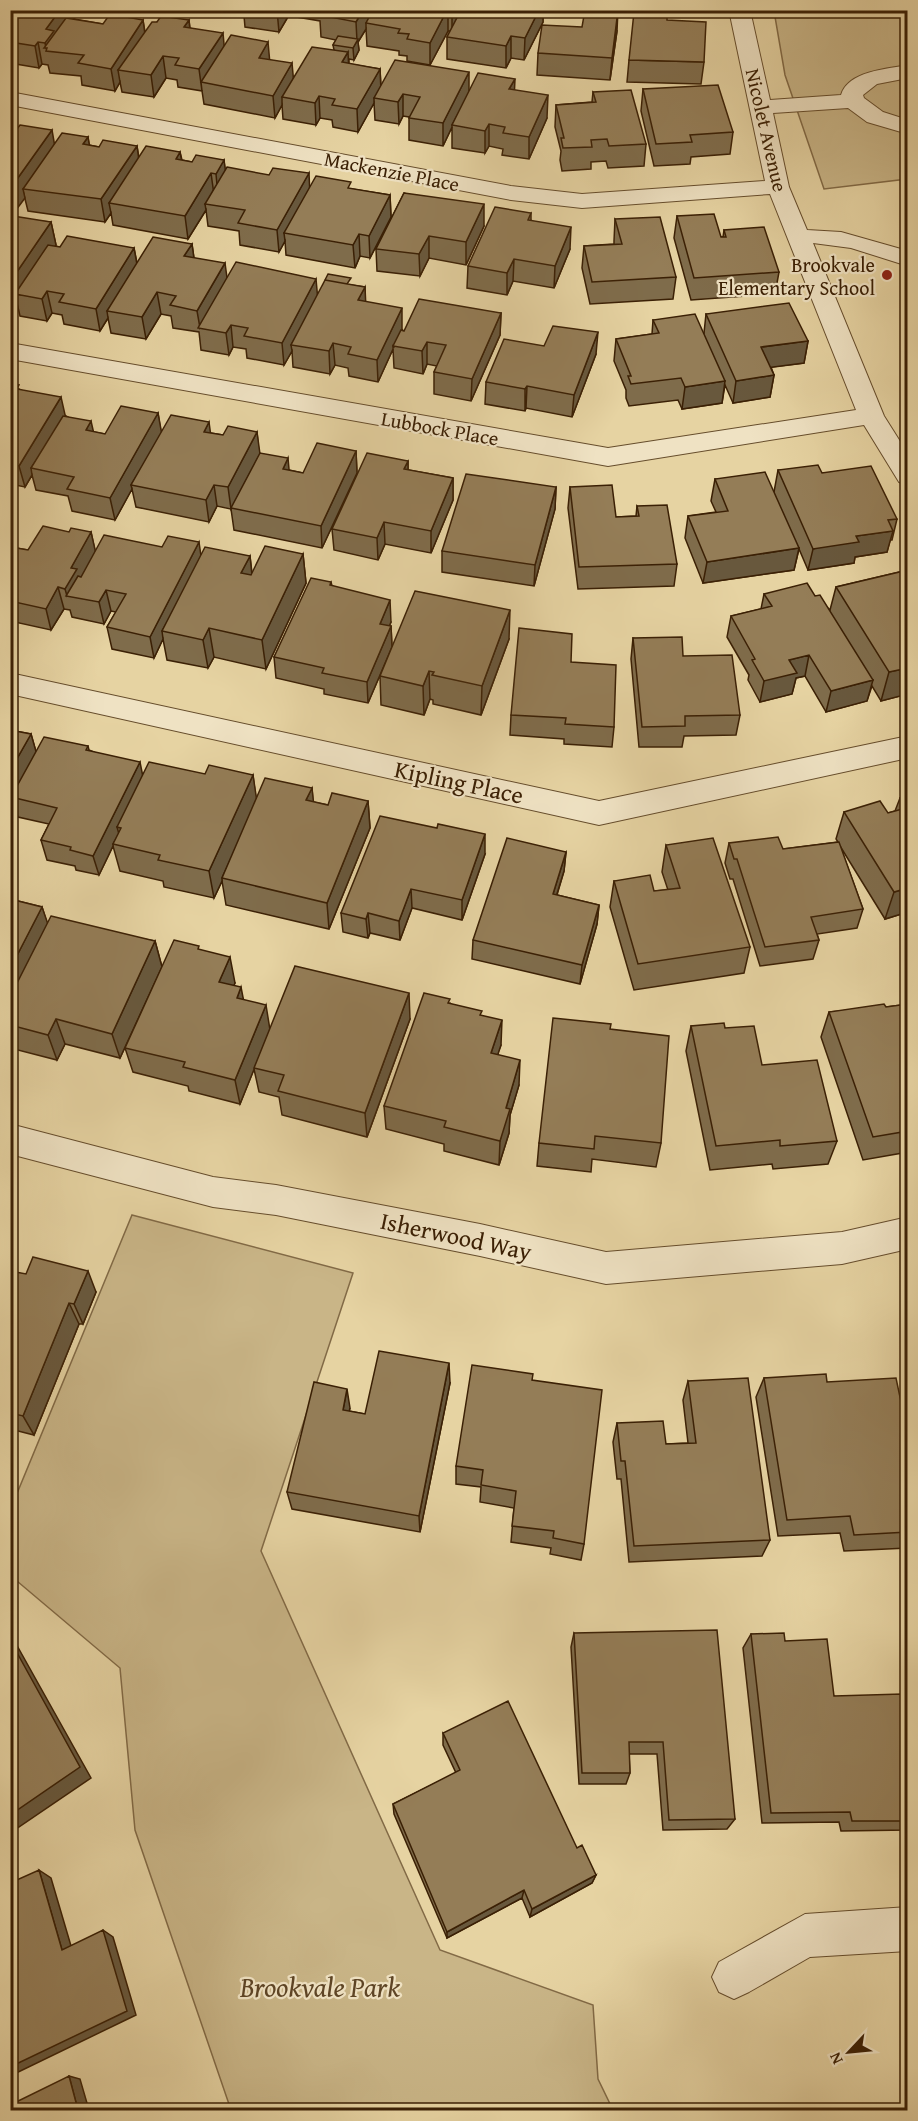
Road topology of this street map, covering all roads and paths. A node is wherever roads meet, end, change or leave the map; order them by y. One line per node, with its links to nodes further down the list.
1 (739, 10): 5 (street, Nicolet Avenue)
2 (908, 71): 4 (street)
3 (10, 98): 7 (street, Mackenzie Place)
4 (853, 101): 5 (street); 6 (street)
5 (760, 106): 7 (street, Nicolet Avenue)
6 (908, 127)
7 (778, 187): 8 (street, Nicolet Avenue)
8 (799, 237): 9 (street); 11 (street, Nicolet Avenue)
9 (908, 259)
10 (10, 351): 11 (street, Lubbock Place)
11 (871, 416): 12 (street, Nicolet Avenue)
12 (908, 476)
13 (10, 683): 14 (street, Kipling Place)
14 (908, 747)
15 (10, 1139): 16 (street, Isherwood Way)
16 (908, 1233)
17 (908, 1929): 18 (street)
18 (734, 1977)

